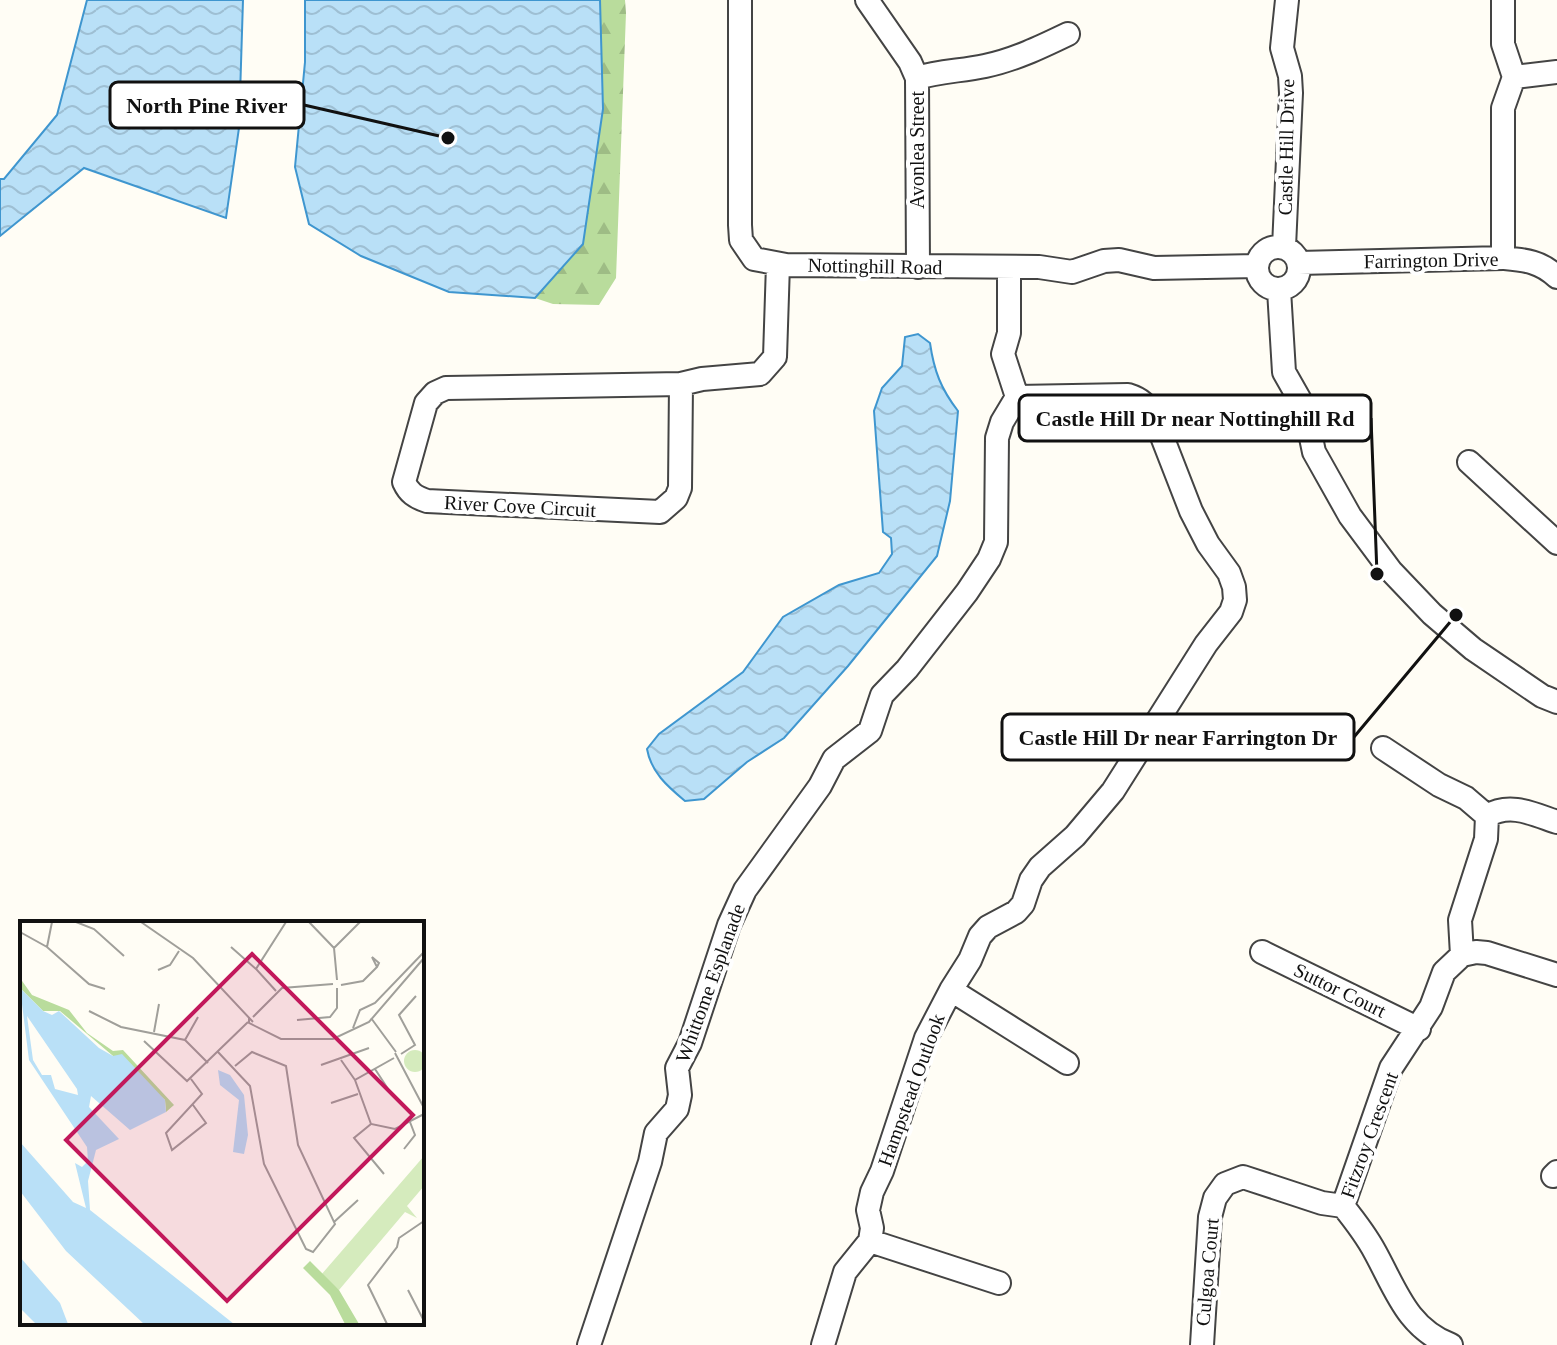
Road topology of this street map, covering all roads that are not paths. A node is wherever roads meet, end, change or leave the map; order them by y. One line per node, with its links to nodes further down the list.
1 (740, 0): 11 (street, Nottinghill Road)
2 (867, 0): 8 (street, Avonlea Street)
3 (1287, 0): 9 (street, Castle Hill Drive)
4 (1503, 0): 7 (street)
5 (1068, 34): 8 (street)
6 (1557, 72): 7 (street)
7 (1514, 77): 10 (street)
8 (917, 78): 13 (street, Avonlea Street)
9 (1292, 255): 10 (street, Farrington Drive); 12 (street); 16 (street)
10 (1503, 258): 15 (street, Farrington Drive)
11 (778, 264): 13 (street, Nottinghill Road); 17 (street, River Cove Circuit)
12 (1257, 266): 14 (street, Nottinghill Road); 16 (street)
13 (918, 267): 14 (street, Nottinghill Road)
14 (1009, 267): 18 (street)
15 (1557, 277)
16 (1279, 290): 21 (street)
17 (681, 384): 17 (street, River Cove Circuit)
18 (1017, 397): 28 (street, Hampstead Outlook); 34 (street, Whittome Esplanade)
19 (1469, 462): 20 (street)
20 (1557, 543)
21 (1557, 702)
22 (1383, 748): 23 (street)
23 (1487, 816): 24 (street); 26 (street)
24 (1557, 822)
25 (1262, 952): 29 (street, Suttor Court)
26 (1462, 955): 27 (street); 29 (street, Fitzroy Crescent)
27 (1557, 975)
28 (951, 990): 30 (street); 32 (street, Hampstead Outlook)
29 (1419, 1029): 31 (street, Fitzroy Crescent)
30 (1067, 1063)
31 (1343, 1206): 36 (street, Culgoa Court); 37 (street, Fitzroy Crescent)
32 (870, 1241): 33 (street); 35 (street)
33 (999, 1283)
34 (589, 1345)
35 (823, 1345)
36 (1202, 1345)
37 (1451, 1345)

